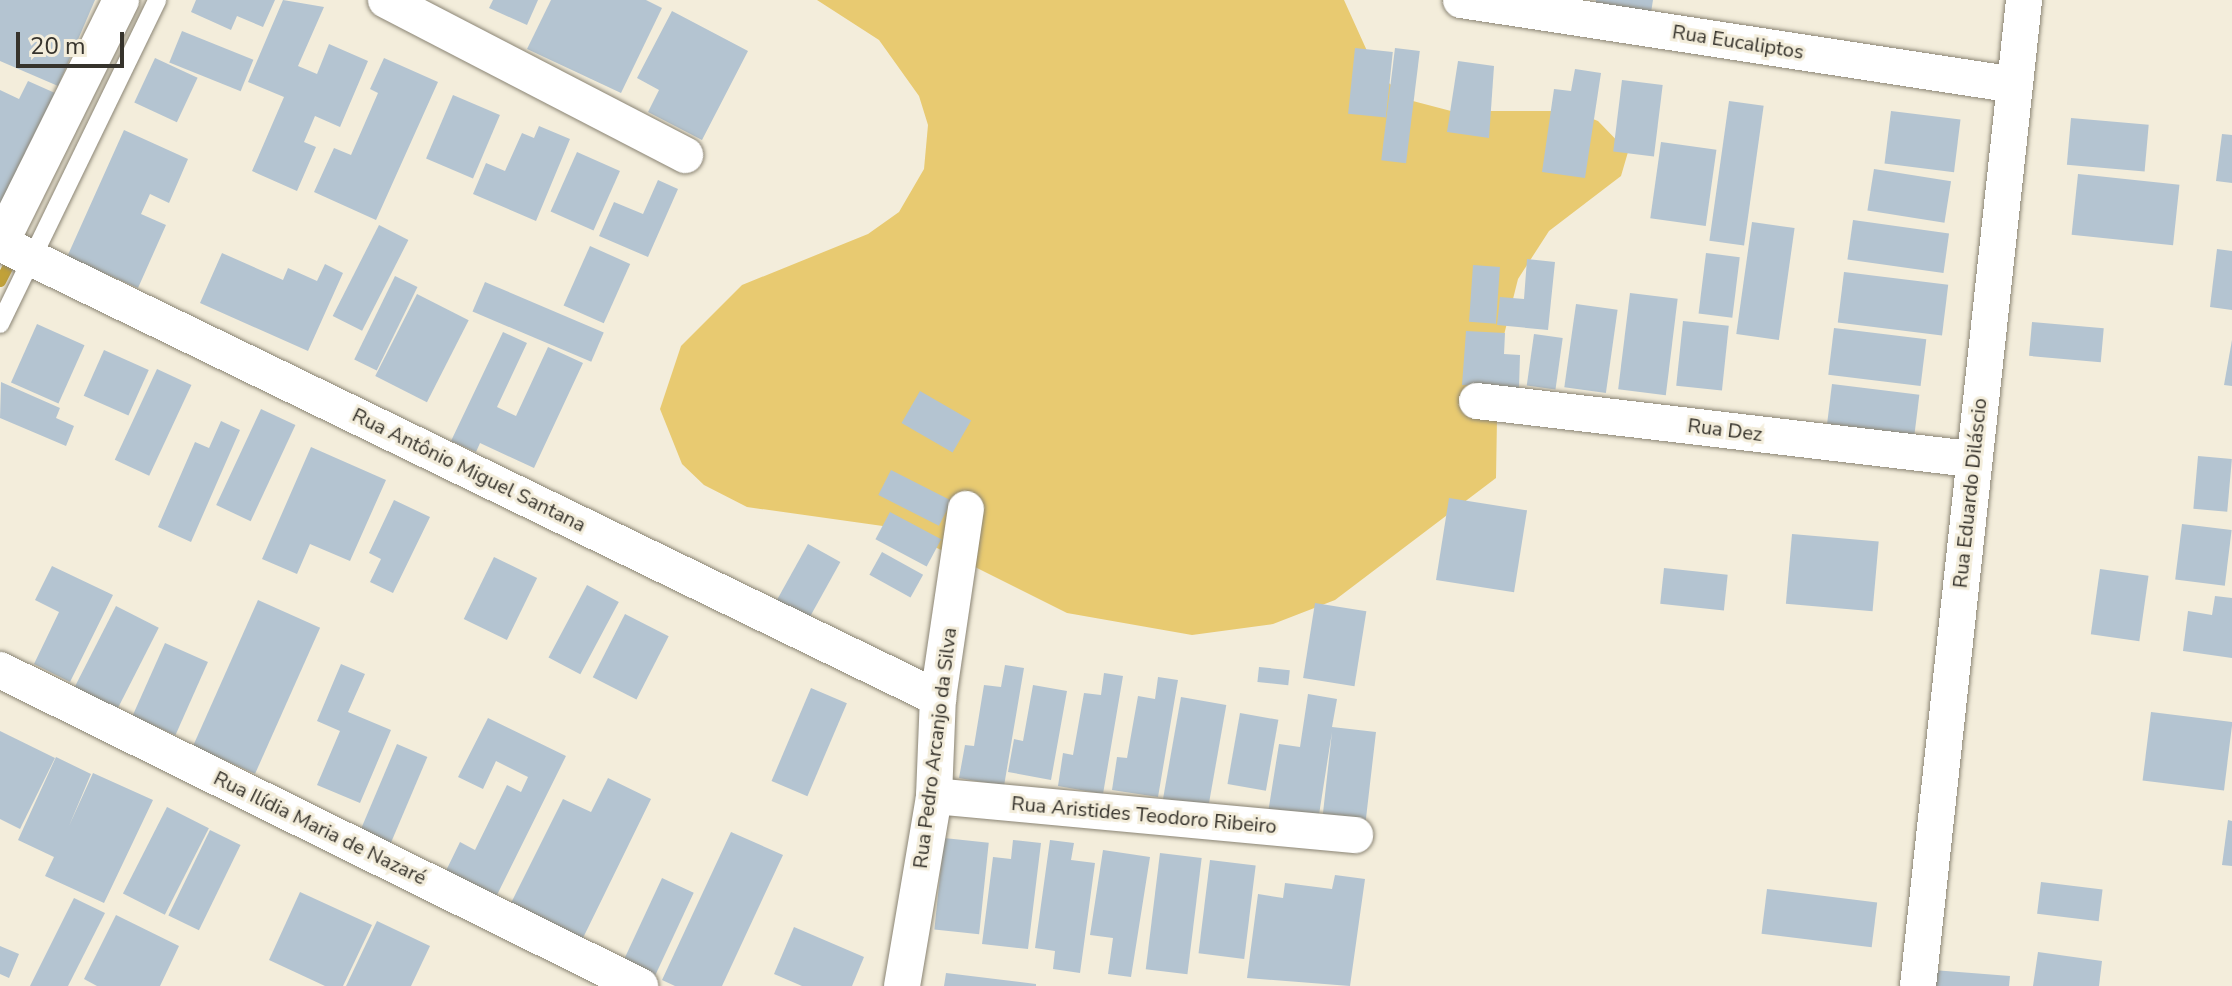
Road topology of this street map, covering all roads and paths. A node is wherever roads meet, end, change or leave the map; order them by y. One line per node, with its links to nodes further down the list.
1 (121, 0): 8 (street)
2 (157, 0): 8 (lane)
3 (386, 0): 7 (street)
4 (1461, 0): 6 (street, Rua Eucaliptos)
5 (2024, 0): 6 (street, Rua Eduardo Diláscio)
6 (2015, 85): 11 (street, Rua Eduardo Diláscio)
7 (685, 155)
8 (8, 247): 9 (lane); 14 (street, Rua Antônio Miguel Santana)
9 (0, 324)
10 (1477, 401): 11 (street, Rua Dez)
11 (1973, 459): 19 (street, Rua Eduardo Diláscio)
12 (966, 509): 14 (street, Rua Pedro Arcanjo da Silva)
13 (0, 670): 17 (street, Rua Ilídia Maria de Nazaré)
14 (938, 698): 15 (street, Rua Pedro Arcanjo da Silva)
15 (934, 796): 16 (street, Rua Aristides Teodoro Ribeiro); 18 (street, Rua Pedro Arcanjo da Silva)
16 (1355, 835)
17 (640, 986)
18 (902, 986)
19 (1918, 986)

